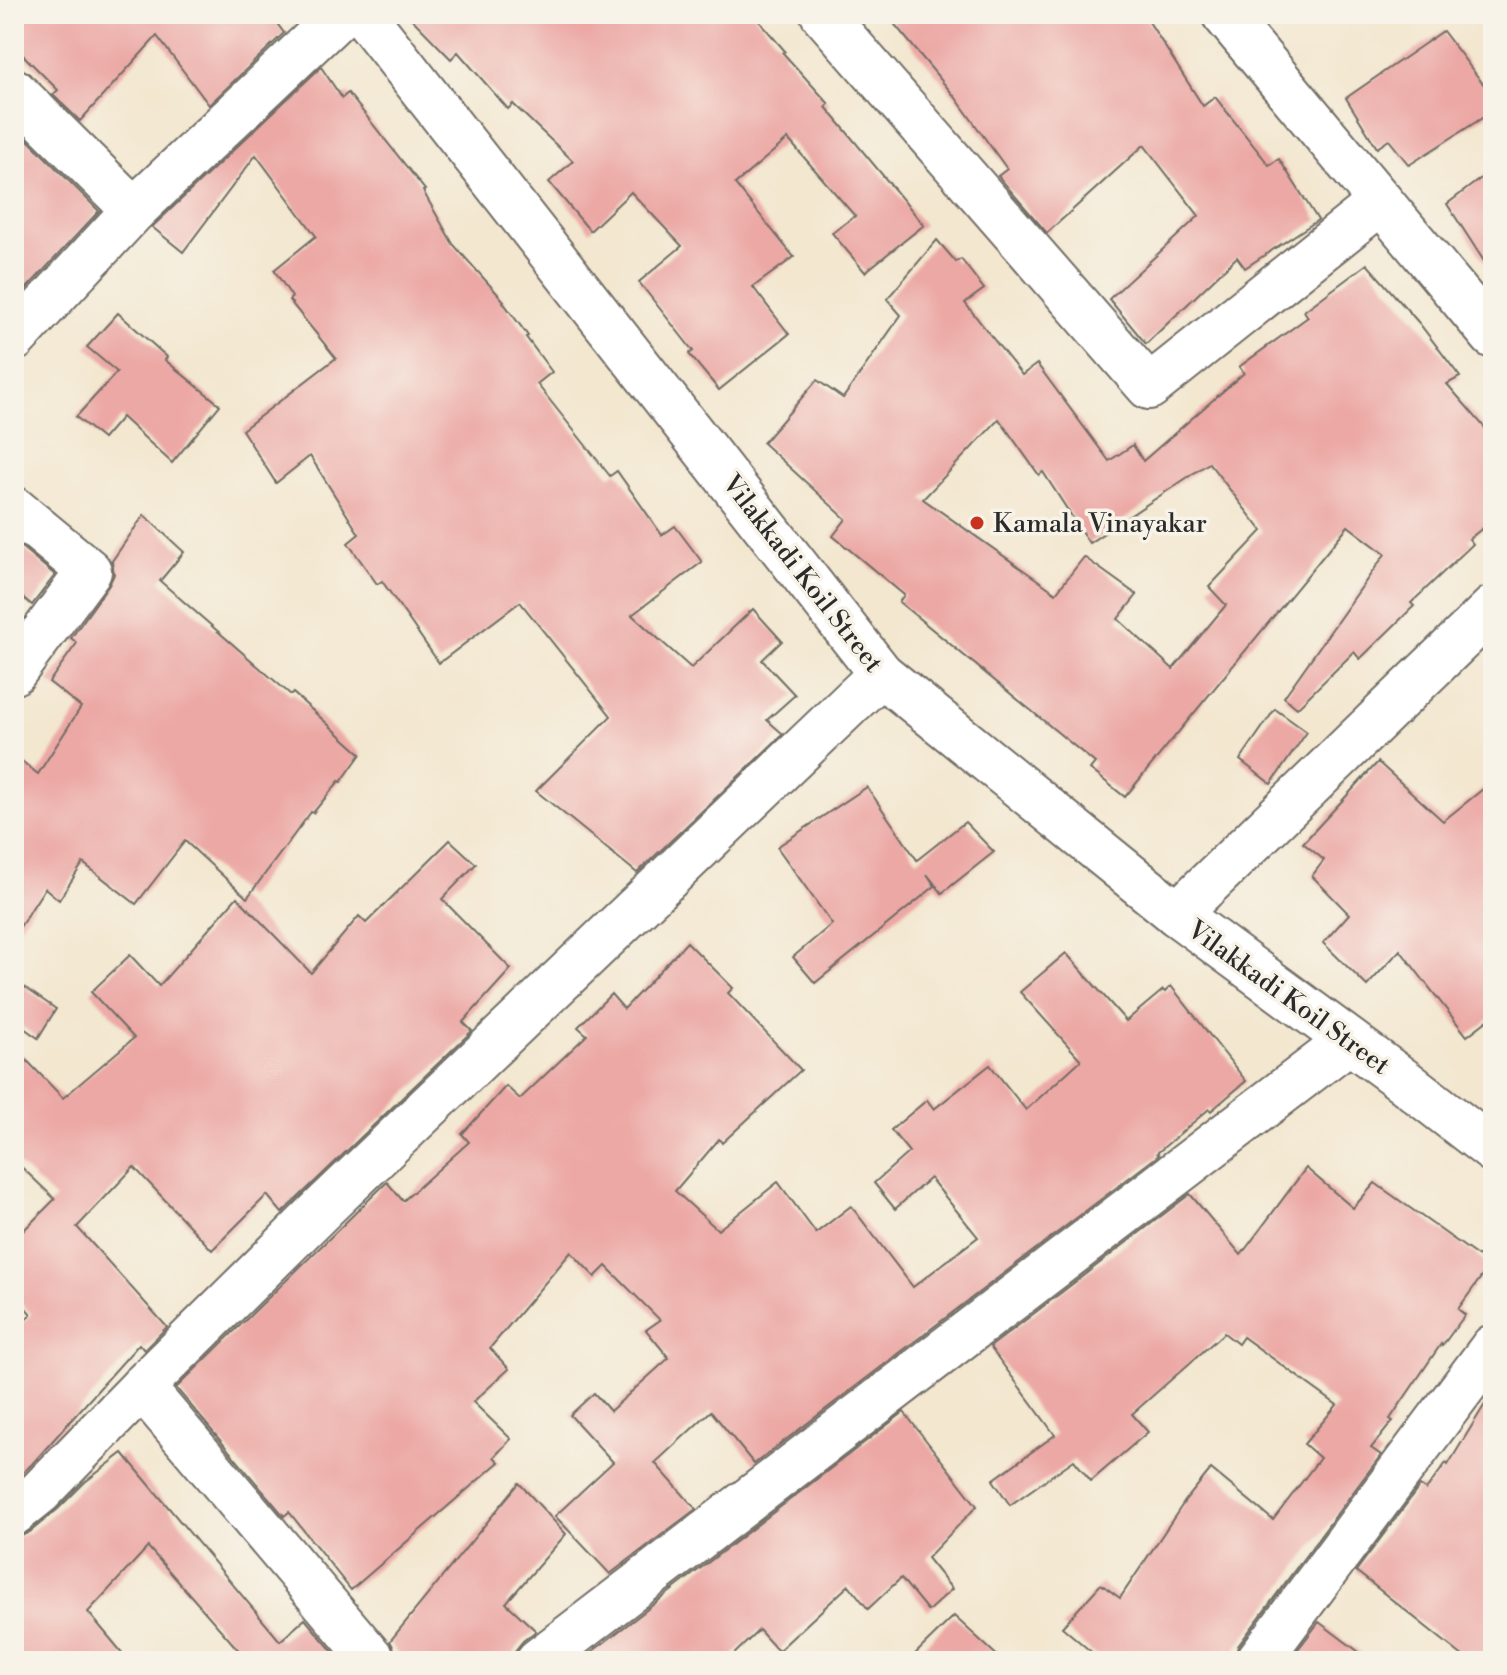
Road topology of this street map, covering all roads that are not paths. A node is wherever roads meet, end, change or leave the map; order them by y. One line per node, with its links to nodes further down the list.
1 (341, 14): 7 (street)
2 (363, 14): 13 (street, Vilakkadi Koil Street)
3 (823, 14): 6 (street)
4 (1224, 14): 6 (street)
5 (14, 91): 7 (street)
6 (1381, 202): 8 (street)
7 (134, 210): 9 (street)
8 (1493, 336)
9 (14, 339)
10 (14, 509): 12 (street)
11 (1493, 608): 14 (street)
12 (14, 672)
13 (881, 674): 14 (street, Vilakkadi Koil Street); 18 (street)
14 (1177, 914): 15 (street, Vilakkadi Koil Street)
15 (1349, 1041): 16 (street, Vilakkadi Koil Street); 21 (street)
16 (1487, 1136)
17 (1493, 1347): 22 (street)
18 (142, 1387): 19 (street); 20 (street)
19 (14, 1513)
20 (374, 1661)
21 (538, 1661)
22 (1258, 1661)

